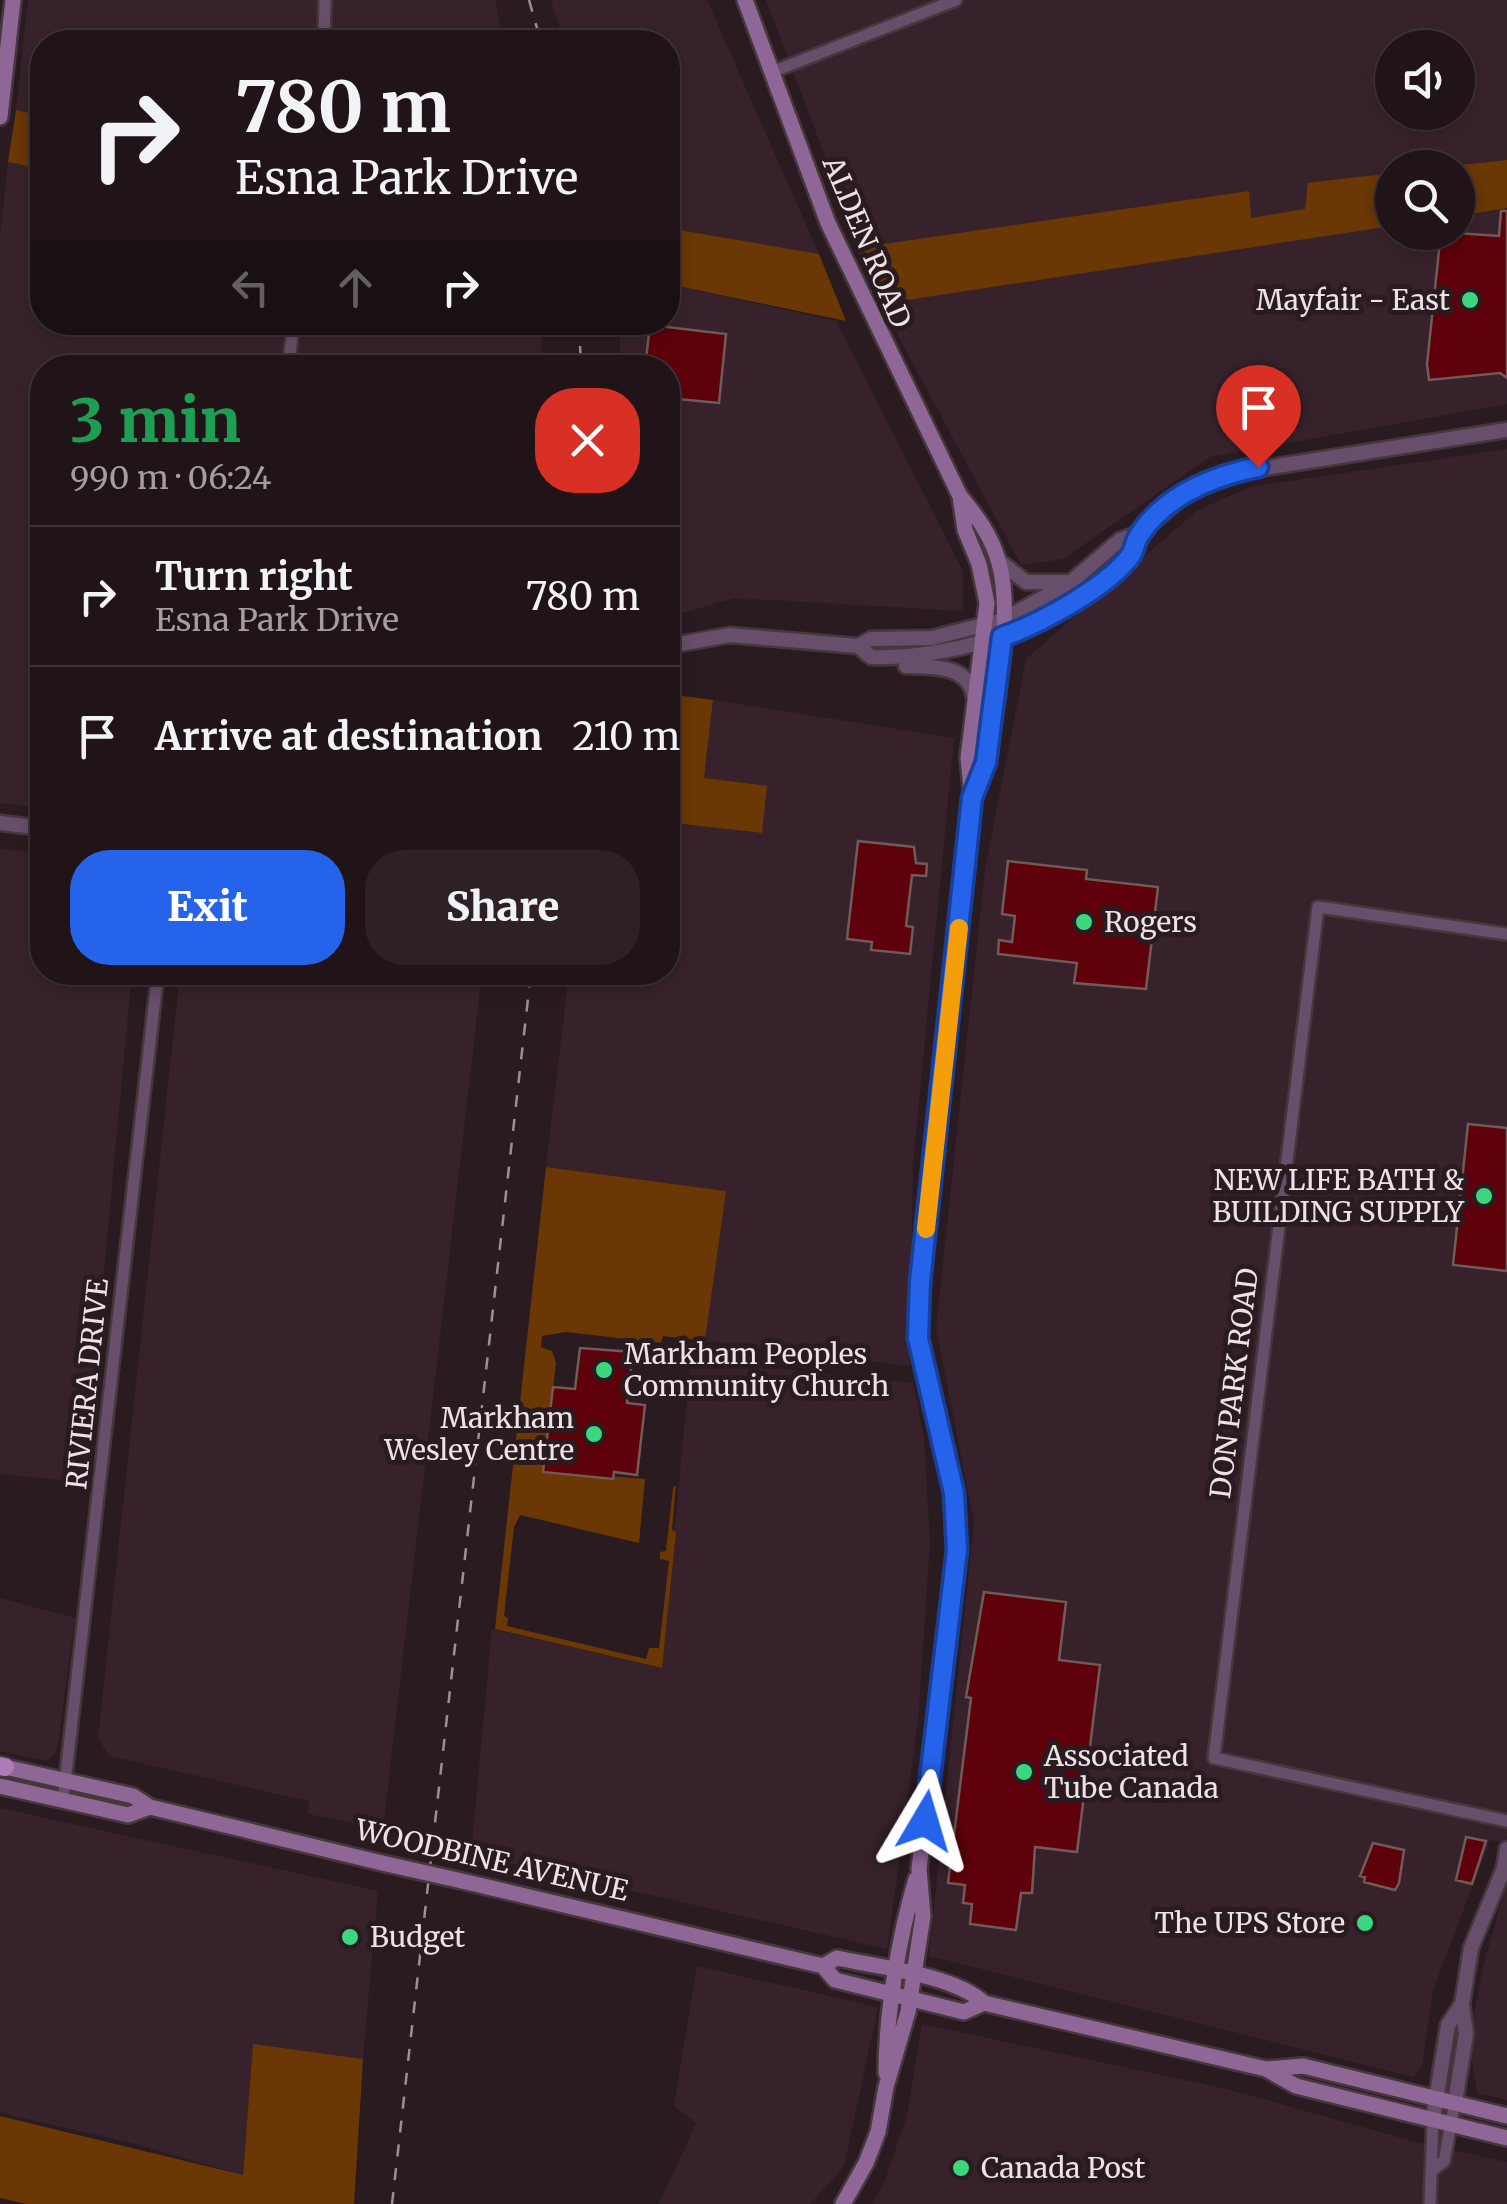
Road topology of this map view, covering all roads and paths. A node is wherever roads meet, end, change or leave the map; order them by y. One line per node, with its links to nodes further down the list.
1 (13, 0): 7 (main road)
2 (325, 0): 5 (street)
3 (745, 0): 6 (main road, ALDEN ROAD)
4 (956, 0): 6 (street)
5 (324, 30)
6 (772, 72): 9 (main road, ALDEN ROAD)
7 (0, 116)
8 (1507, 430): 10 (street)
9 (960, 496): 11 (main road, ALDEN ROAD); 14 (main road, ALDEN ROAD)
10 (1140, 533): 12 (street); 13 (street)
11 (999, 561): 12 (street); 13 (main road, ALDEN ROAD)
12 (1071, 582): 13 (street)
13 (1002, 628): 14 (street); 19 (main road, ALDEN ROAD)
14 (984, 634): 16 (street); 17 (street); 18 (main road, ALDEN ROAD)
15 (680, 644): 16 (street)
16 (858, 646): 17 (street)
17 (871, 658): 18 (street)
18 (975, 707): 19 (main road, ALDEN ROAD)
19 (972, 798): 31 (main road)
20 (0, 823): 21 (street)
21 (30, 827)
22 (1507, 934): 29 (street, DON PARK ROAD)
23 (157, 985): 25 (street, RIVIERA DRIVE)
24 (2, 1766): 25 (main road, WOODBINE AVENUE)
25 (66, 1780): 27 (street, RIVIERA DRIVE); 28 (main road, WOODBINE AVENUE)
26 (0, 1786): 27 (main road, WOODBINE AVENUE)
27 (62, 1800): 28 (main road, WOODBINE AVENUE)
28 (150, 1807): 32 (main road, WOODBINE AVENUE, bridge)
29 (1507, 1822)
30 (1507, 1850): 38 (street)
31 (919, 1869): 33 (main road); 34 (main road)
32 (823, 1966): 33 (main road, WOODBINE AVENUE); 35 (main road, WOODBINE AVENUE)
33 (898, 1972): 34 (main road, WOODBINE AVENUE); 35 (main road)
34 (915, 1976): 36 (main road); 37 (main road, WOODBINE AVENUE)
35 (894, 1994): 36 (main road, WOODBINE AVENUE); 40 (main road)
36 (911, 1999): 37 (main road, WOODBINE AVENUE); 40 (main road)
37 (984, 2003): 39 (main road, WOODBINE AVENUE)
38 (1462, 2004): 41 (street); 42 (street)
39 (1266, 2069): 41 (main road, WOODBINE AVENUE); 44 (main road, WOODBINE AVENUE)
40 (886, 2087): 48 (main road)
41 (1435, 2098): 42 (main road, WOODBINE AVENUE); 44 (street)
42 (1455, 2102): 43 (main road, WOODBINE AVENUE); 45 (street)
43 (1507, 2116)
44 (1433, 2119): 45 (main road, WOODBINE AVENUE); 47 (street)
45 (1450, 2124): 46 (main road, WOODBINE AVENUE); 47 (street)
46 (1507, 2138)
47 (1434, 2169): 49 (street)
48 (843, 2204)
49 (1430, 2204)

